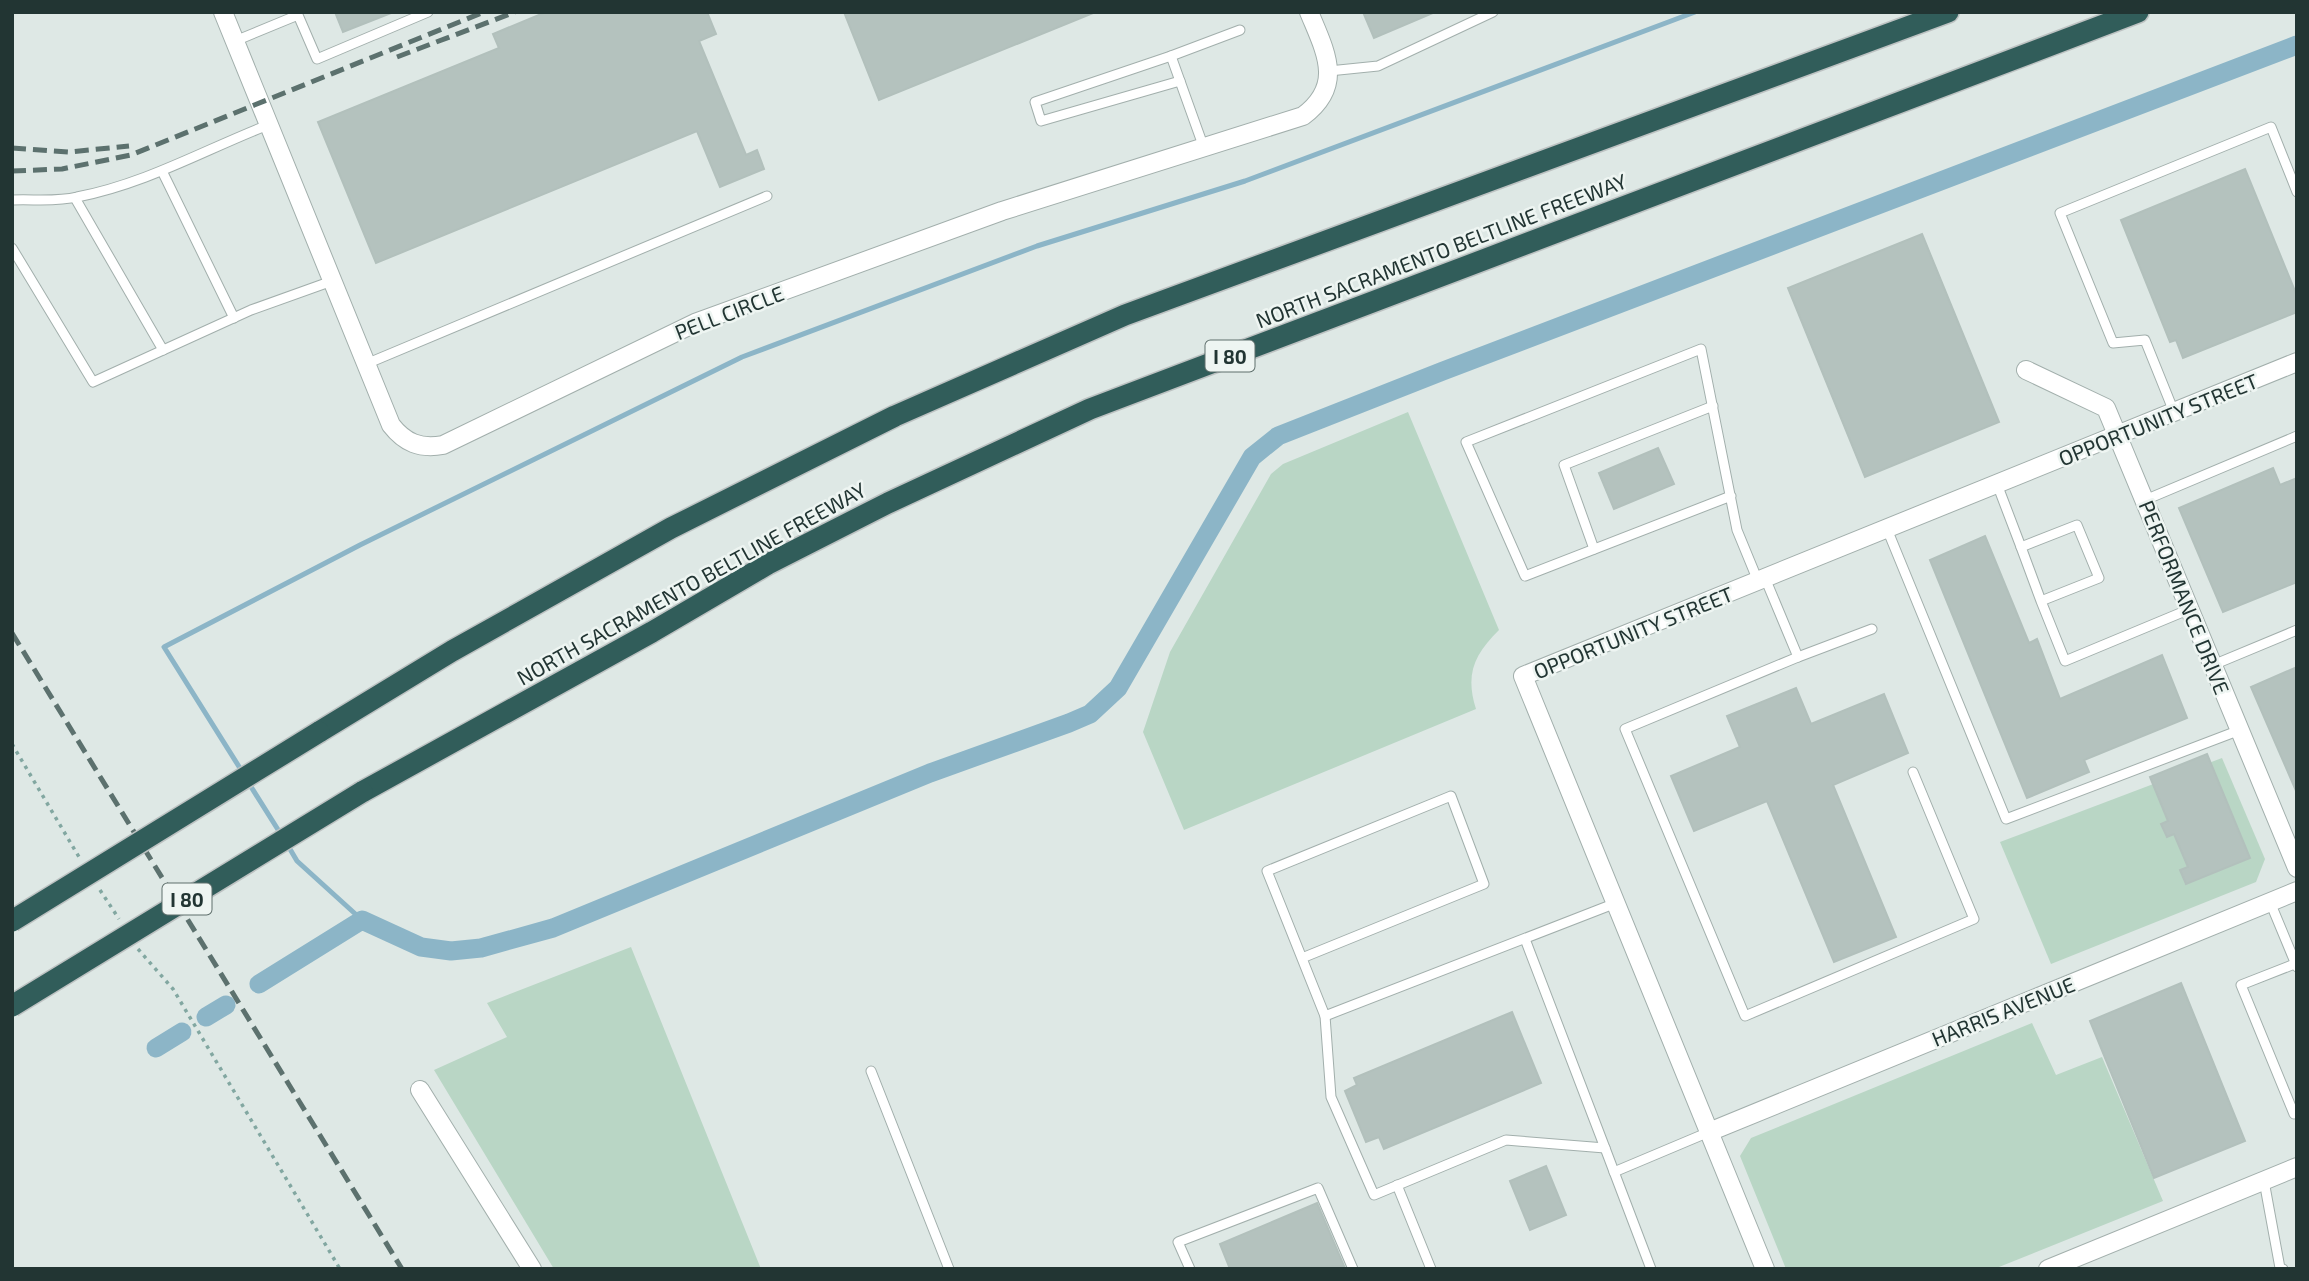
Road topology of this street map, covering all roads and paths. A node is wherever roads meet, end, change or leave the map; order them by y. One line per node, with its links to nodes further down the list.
1 (223, 12): 9 (street, PELL CIRCLE)
2 (428, 12): 7 (lane)
3 (1309, 12): 11 (street)
4 (1493, 12): 11 (lane)
5 (1948, 12): 53 (highway, bridge)
6 (2138, 12): 59 (highway, NORTH SACRAMENTO BELTLINE FREEWAY / I 80, bridge)
7 (297, 14): 9 (lane)
8 (1240, 30): 10 (lane)
9 (235, 41): 13 (street, PELL CIRCLE)
10 (1171, 56): 12 (lane); 12 (lane)
11 (1329, 71): 14 (street, PELL CIRCLE)
12 (1180, 82): 14 (lane)
13 (268, 125): 15 (lane); 21 (street, PELL CIRCLE)
14 (1204, 148): 25 (street, PELL CIRCLE)
15 (163, 173): 18 (lane); 22 (lane)
16 (2297, 192): 28 (lane)
17 (767, 196): 25 (lane)
18 (75, 198): 19 (lane); 23 (lane)
19 (12, 200)
20 (12, 248): 23 (lane)
21 (332, 281): 22 (lane); 25 (street, PELL CIRCLE)
22 (234, 317): 23 (lane)
23 (163, 350)
24 (2297, 362): 28 (street, OPPORTUNITY STREET)
25 (366, 363)
26 (2026, 370): 29 (street, PERFORMANCE DRIVE)
27 (1713, 406): 32 (lane); 36 (lane); 36 (lane)
28 (2174, 412): 29 (street, OPPORTUNITY STREET)
29 (2118, 435): 31 (street, OPPORTUNITY STREET); 33 (street, PERFORMANCE DRIVE)
30 (2297, 436): 33 (lane)
31 (1997, 484): 34 (street, OPPORTUNITY STREET); 35 (lane)
32 (1731, 496): 36 (lane); 37 (lane)
33 (2145, 500): 39 (street, PERFORMANCE DRIVE)
34 (1887, 529): 37 (street, OPPORTUNITY STREET); 44 (lane)
35 (2021, 547): 38 (lane); 38 (lane)
36 (1594, 549)
37 (1761, 580): 42 (lane); 52 (street, OPPORTUNITY STREET)
38 (2041, 601): 39 (lane)
39 (2190, 609): 43 (street, PERFORMANCE DRIVE)
40 (1872, 629): 42 (lane)
41 (2297, 630): 43 (lane)
42 (1798, 657): 46 (lane)
43 (2213, 665): 44 (street, PERFORMANCE DRIVE)
44 (2240, 730): 48 (street, PERFORMANCE DRIVE)
45 (12, 744): 47 (path)
46 (1913, 772)
47 (85, 867)
48 (2297, 868)
49 (100, 890): 54 (path)
50 (2297, 891): 51 (street, HARRIS AVENUE)
51 (2270, 902): 58 (lane); 64 (street, HARRIS AVENUE)
52 (1616, 903): 55 (lane); 64 (street, OPPORTUNITY STREET)
53 (12, 921)
54 (122, 924)
55 (1525, 939): 60 (lane); 65 (lane)
56 (136, 947): 70 (path)
57 (1302, 958): 57 (lane); 60 (lane)
58 (2296, 964): 63 (lane)
59 (12, 1006)
60 (1325, 1016): 69 (lane)
61 (871, 1071): 72 (lane)
62 (420, 1090): 71 (street)
63 (2297, 1112)
64 (1709, 1132): 67 (lane); 77 (street, OPPORTUNITY STREET)
65 (1605, 1148): 67 (lane); 69 (lane)
66 (2297, 1167): 68 (street)
67 (1614, 1172): 76 (lane)
68 (2264, 1181): 78 (street); 79 (lane)
69 (1397, 1185): 75 (lane)
70 (340, 1269)
71 (532, 1269)
72 (948, 1269)
73 (1190, 1269): 74 (lane)
74 (1353, 1269)
75 (1431, 1269)
76 (1651, 1269)
77 (1765, 1269)
78 (2048, 1269)
79 (2283, 1269)

